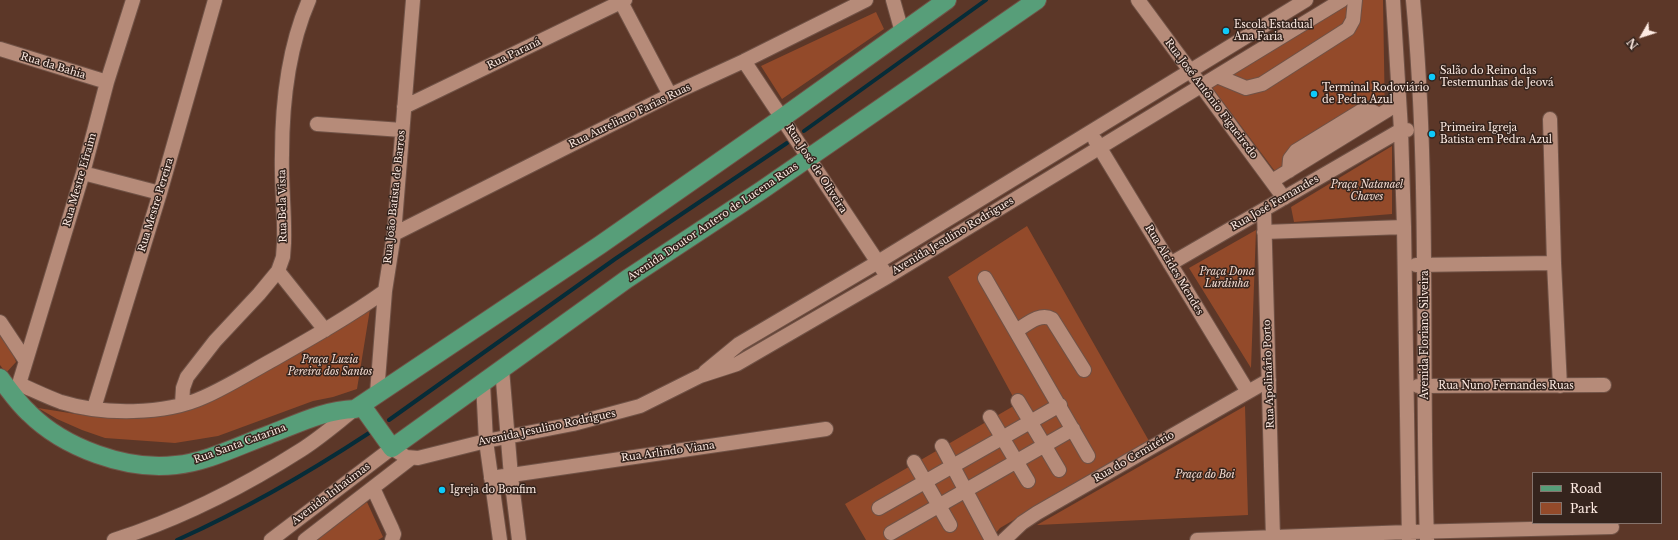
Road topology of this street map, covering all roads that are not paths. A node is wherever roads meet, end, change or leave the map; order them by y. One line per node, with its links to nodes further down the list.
1 (133, 0): 23 (street, Rua Mestre Efraim)
2 (215, 0): 39 (street, Rua Mestre Pereira)
3 (309, 0): 50 (street, Rua Bela Vista)
4 (413, 0): 27 (street, Rua João Batista de Barros)
5 (866, 0): 20 (street, Rua Aureliano Farias Ruas)
6 (893, 0): 18 (street)
7 (947, 0): 18 (main road)
8 (1037, 0): 36 (main road, Avenida Doutor Antero de Lucena Ruas)
9 (1138, 0): 21 (street, Rua José Antônio Figueiredo)
10 (1306, 0): 21 (street)
11 (1342, 0): 22 (street)
12 (1355, 0): 22 (street)
13 (1393, 0): 16 (street, Avenida Floriano Silveira)
14 (1413, 0): 17 (street, Avenida Floriano Silveira)
15 (623, 1): 25 (street); 27 (street, Rua Paraná)
16 (1394, 14): 17 (street); 26 (street, Avenida Floriano Silveira)
17 (1414, 14): 33 (street, Avenida Floriano Silveira)
18 (902, 32): 28 (main road)
19 (0, 49): 23 (street, Rua da Bahia)
20 (744, 61): 25 (street, Rua Aureliano Farias Ruas); 28 (street, Rua José de Oliveira)
21 (1190, 70): 24 (street, Rua José Antônio Figueiredo); 34 (street, Avenida Jesulino Rodrigues)
22 (1218, 76): 24 (street)
23 (107, 82): 37 (street, Rua Mestre Efraim)
24 (1202, 86): 35 (street, Avenida Jesulino Rodrigues); 38 (street, Rua José Antônio Figueiredo)
25 (670, 95): 44 (street, Rua Aureliano Farias Ruas)
26 (1399, 103): 32 (street, Avenida Floriano Silveira); 38 (street)
27 (404, 107): 31 (street, Rua João Batista de Barros)
28 (782, 118): 36 (street, Rua José de Oliveira); 70 (main road)
29 (1550, 119): 47 (street)
30 (317, 124): 31 (street)
31 (402, 130): 44 (street, Rua João Batista de Barros)
32 (1401, 130): 33 (street); 40 (street, Rua José Fernandes); 42 (street, Avenida Floriano Silveira)
33 (1421, 130): 49 (street, Avenida Floriano Silveira)
34 (1090, 132): 35 (street, Rua Alcides Mendes); 45 (street, Avenida Jesulino Rodrigues)
35 (1099, 147): 46 (street, Rua Alcides Mendes); 51 (street, Avenida Jesulino Rodrigues)
36 (808, 157): 45 (street, Rua José de Oliveira); 58 (main road, Avenida Doutor Antero de Lucena Ruas)
37 (83, 173): 39 (street); 57 (street, Rua Mestre Efraim)
38 (1272, 181): 40 (street, Rua José Antônio Figueiredo)
39 (160, 193): 74 (street, Rua Mestre Pereira)
40 (1284, 198): 41 (street, Rua José Fernandes)
41 (1264, 210): 43 (street, Rua Apolinário Porto); 46 (street, Rua José Fernandes)
42 (1404, 227): 43 (street); 48 (street, Avenida Floriano Silveira)
43 (1264, 232): 62 (street, Rua Apolinário Porto)
44 (394, 234): 53 (street, Rua João Batista de Barros)
45 (878, 262): 51 (street, Rua José de Oliveira); 60 (street, Avenida Jesulino Rodrigues)
46 (1170, 264): 69 (street, Rua Alcides Mendes)
47 (1554, 264): 49 (street); 66 (street)
48 (1404, 265): 49 (street); 64 (street, Avenida Floriano Silveira)
49 (1425, 265): 67 (street, Avenida Floriano Silveira)
50 (278, 271): 55 (street); 72 (street, Rua Bela Vista)
51 (888, 277): 60 (street, Avenida Jesulino Rodrigues)
52 (985, 278): 56 (street)
53 (385, 291): 55 (street); 70 (street, Rua João Batista de Barros)
54 (0, 322): 57 (street)
55 (325, 330): 72 (street)
56 (1016, 331): 59 (street); 73 (street)
57 (26, 360): 68 (street, Rua Mestre Efraim)
58 (502, 369): 63 (main road, Avenida Doutor Antero de Lucena Ruas); 80 (street)
59 (1084, 370)
60 (700, 376): 80 (street, Avenida Jesulino Rodrigues)
61 (0, 378): 68 (main road, Rua Santa Catarina)
62 (1269, 380): 69 (street, Rua do Cemitério); 105 (street, Rua Apolinário Porto)
63 (483, 383): 82 (street); 85 (main road, Avenida Doutor Antero de Lucena Ruas)
64 (1407, 385): 67 (street, Rua Nuno Fernandes Ruas); 103 (street, Avenida Floriano Silveira)
65 (1604, 385): 66 (street, Rua Nuno Fernandes Ruas)
66 (1560, 386): 67 (street, Rua Nuno Fernandes Ruas)
67 (1426, 387): 104 (street, Avenida Floriano Silveira)
68 (16, 390): 74 (street); 75 (main road, Rua Santa Catarina)
69 (1248, 392): 113 (street, Rua do Cemitério)
70 (377, 393): 75 (main road)
71 (1018, 401): 77 (street)
72 (182, 404): 74 (street)
73 (1060, 405): 77 (street); 79 (street)
74 (94, 408)
75 (358, 408): 85 (main road); 106 (street)
76 (990, 417): 81 (street)
77 (1030, 422): 81 (street); 83 (street)
78 (826, 429): 92 (street, Rua Arlindo Viana)
79 (1073, 429): 83 (street); 86 (street)
80 (507, 437): 82 (street, Avenida Jesulino Rodrigues); 92 (street)
81 (1002, 438): 88 (street); 90 (street)
82 (486, 441): 87 (street, Avenida Jesulino Rodrigues); 93 (street)
83 (1044, 445): 88 (street); 91 (street)
84 (942, 446): 90 (street)
85 (392, 448): 87 (street); 107 (street, Avenida Inhaúmas)
86 (1088, 456)
87 (410, 458): 96 (street, Avenida Inhaúmas)
88 (1016, 461): 94 (street); 97 (street)
89 (914, 462): 95 (street)
90 (953, 466): 95 (street); 97 (street)
91 (1059, 470)
92 (510, 476): 93 (street, Rua Arlindo Viana); 111 (street)
93 (491, 478): 110 (street)
94 (1028, 480)
95 (925, 481): 98 (street); 99 (street)
96 (373, 488): 108 (street, Avenida Inhaúmas); 109 (street)
97 (966, 490): 98 (street); 112 (street)
98 (939, 506): 100 (street); 102 (street)
99 (879, 508)
100 (950, 525)
101 (1612, 528): 104 (street)
102 (891, 533)
103 (1409, 536): 104 (street); 105 (street)
104 (1427, 536)
105 (1273, 538): 114 (street)
106 (114, 540)
107 (270, 540)
108 (305, 540)
109 (392, 540)
110 (500, 540)
111 (519, 540)
112 (992, 540)
113 (1004, 540)
114 (1197, 540)

